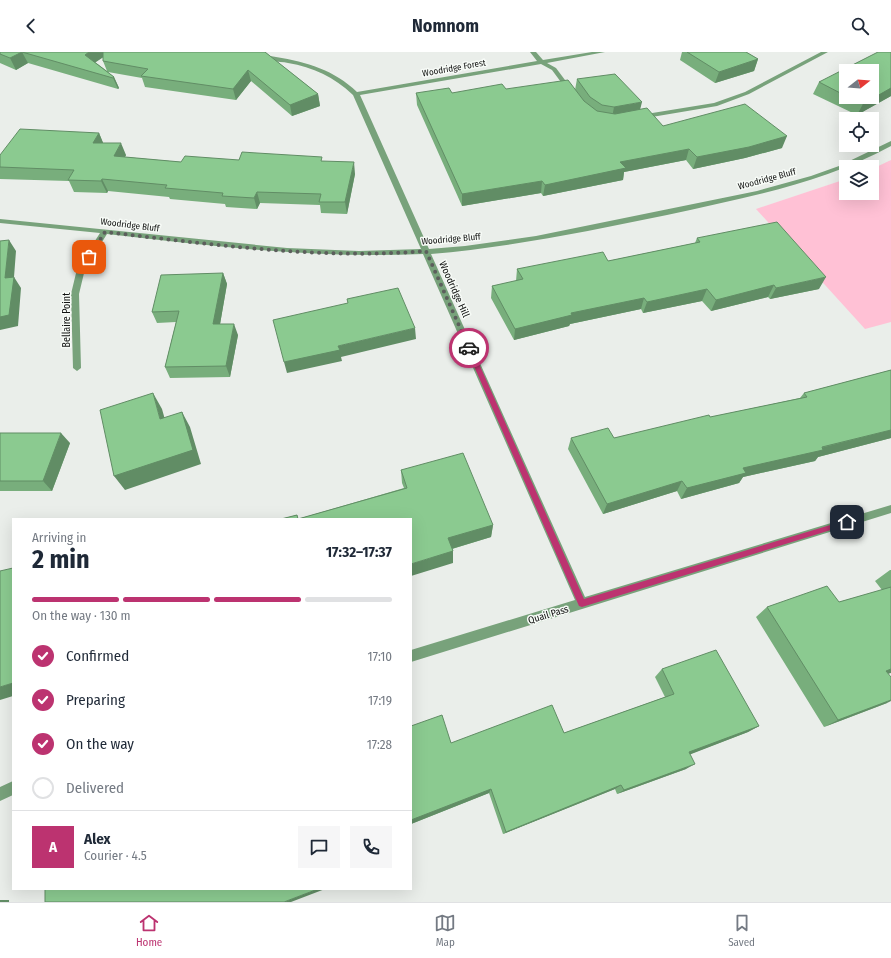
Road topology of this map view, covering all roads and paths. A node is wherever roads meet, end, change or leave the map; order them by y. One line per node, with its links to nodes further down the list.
1 (533, 52): 5 (street)
2 (602, 52): 5 (street, Woodridge Forest)
3 (824, 52): 8 (street)
4 (253, 56): 6 (street, Woodridge Hill)
5 (541, 62): 6 (street, Woodridge Forest); 7 (street)
6 (356, 94): 12 (street, Woodridge Hill)
7 (576, 99)
8 (636, 118)
9 (891, 143): 12 (street, Woodridge Bluff)
10 (0, 221): 11 (street, Woodridge Bluff)
11 (105, 232): 12 (street, Woodridge Bluff); 13 (street, Bellaire Point)
12 (426, 251): 15 (street, Woodridge Hill)
13 (77, 368)
14 (891, 509): 15 (street, Quail Pass)
15 (582, 604): 16 (street, Quail Pass)
16 (412, 656)
17 (12, 788): 18 (street)
18 (0, 794)

